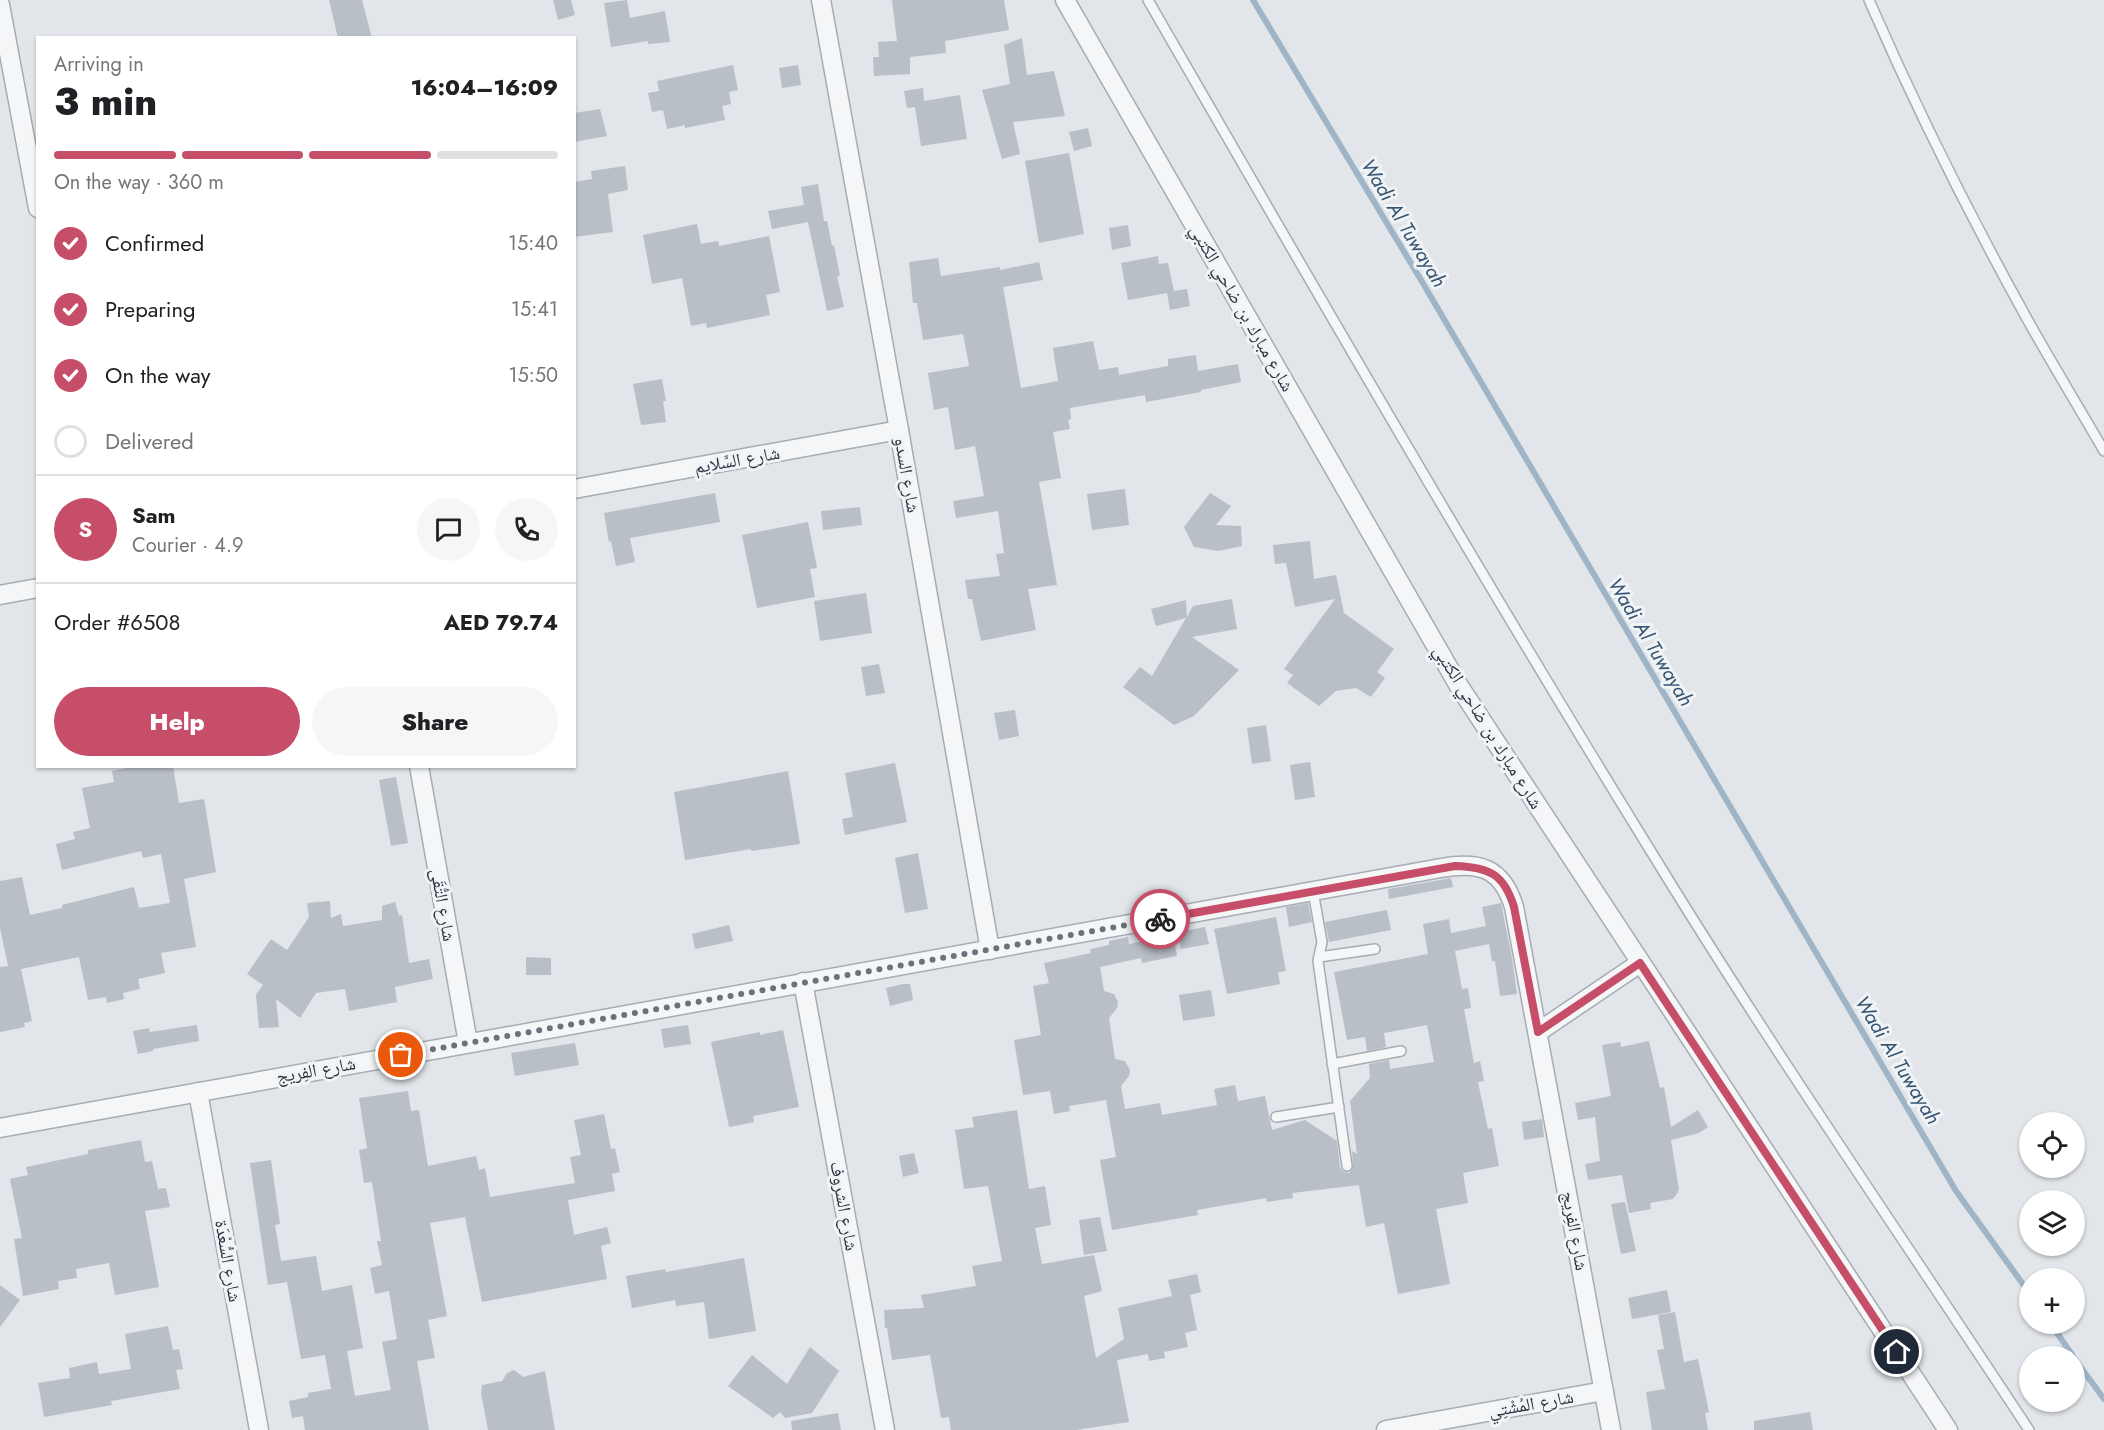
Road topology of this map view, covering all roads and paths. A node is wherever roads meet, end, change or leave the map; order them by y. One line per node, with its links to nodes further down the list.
1 (821, 0): 7 (street, شارع السدو)
2 (1065, 0): 17 (street, شارع مبارك بن ضاحي الكتبي)
3 (1148, 0): 34 (lane)
4 (1869, 0): 8 (lane)
5 (0, 5): 6 (street)
6 (36, 197)
7 (899, 430): 9 (street, شارع السَّلايم); 15 (street, شارع السدو)
8 (2104, 451)
9 (576, 489)
10 (36, 588): 11 (street)
11 (0, 595)
12 (419, 768): 20 (street, شارع التُّقَى)
13 (1313, 891): 15 (street, شارع الفِريج); 16 (lane); 19 (street, شارع الفِريج)
14 (1375, 949): 16 (lane)
15 (990, 950): 18 (street, شارع الفِريج)
16 (1319, 957): 22 (lane)
17 (1640, 963): 19 (street); 33 (street, شارع مبارك بن ضاحي الكتبي)
18 (803, 982): 20 (street, شارع الفِريج); 30 (street, شارع الشروف)
19 (1538, 1032): 28 (street, شارع الفِريج)
20 (468, 1043): 23 (street, شارع الفِريج)
21 (1401, 1051): 22 (lane)
22 (1332, 1064): 24 (lane)
23 (198, 1092): 26 (street, شارع الفِريج); 29 (street, شارع السُّعْدَة)
24 (1339, 1107): 25 (lane); 27 (lane)
25 (1276, 1117)
26 (0, 1128)
27 (1347, 1166)
28 (1604, 1391): 31 (street, شارع المُشْتِي); 32 (street, شارع الفِريج)
29 (259, 1430)
30 (885, 1430)
31 (1386, 1430)
32 (1611, 1430)
33 (1948, 1430)
34 (2029, 1430)

